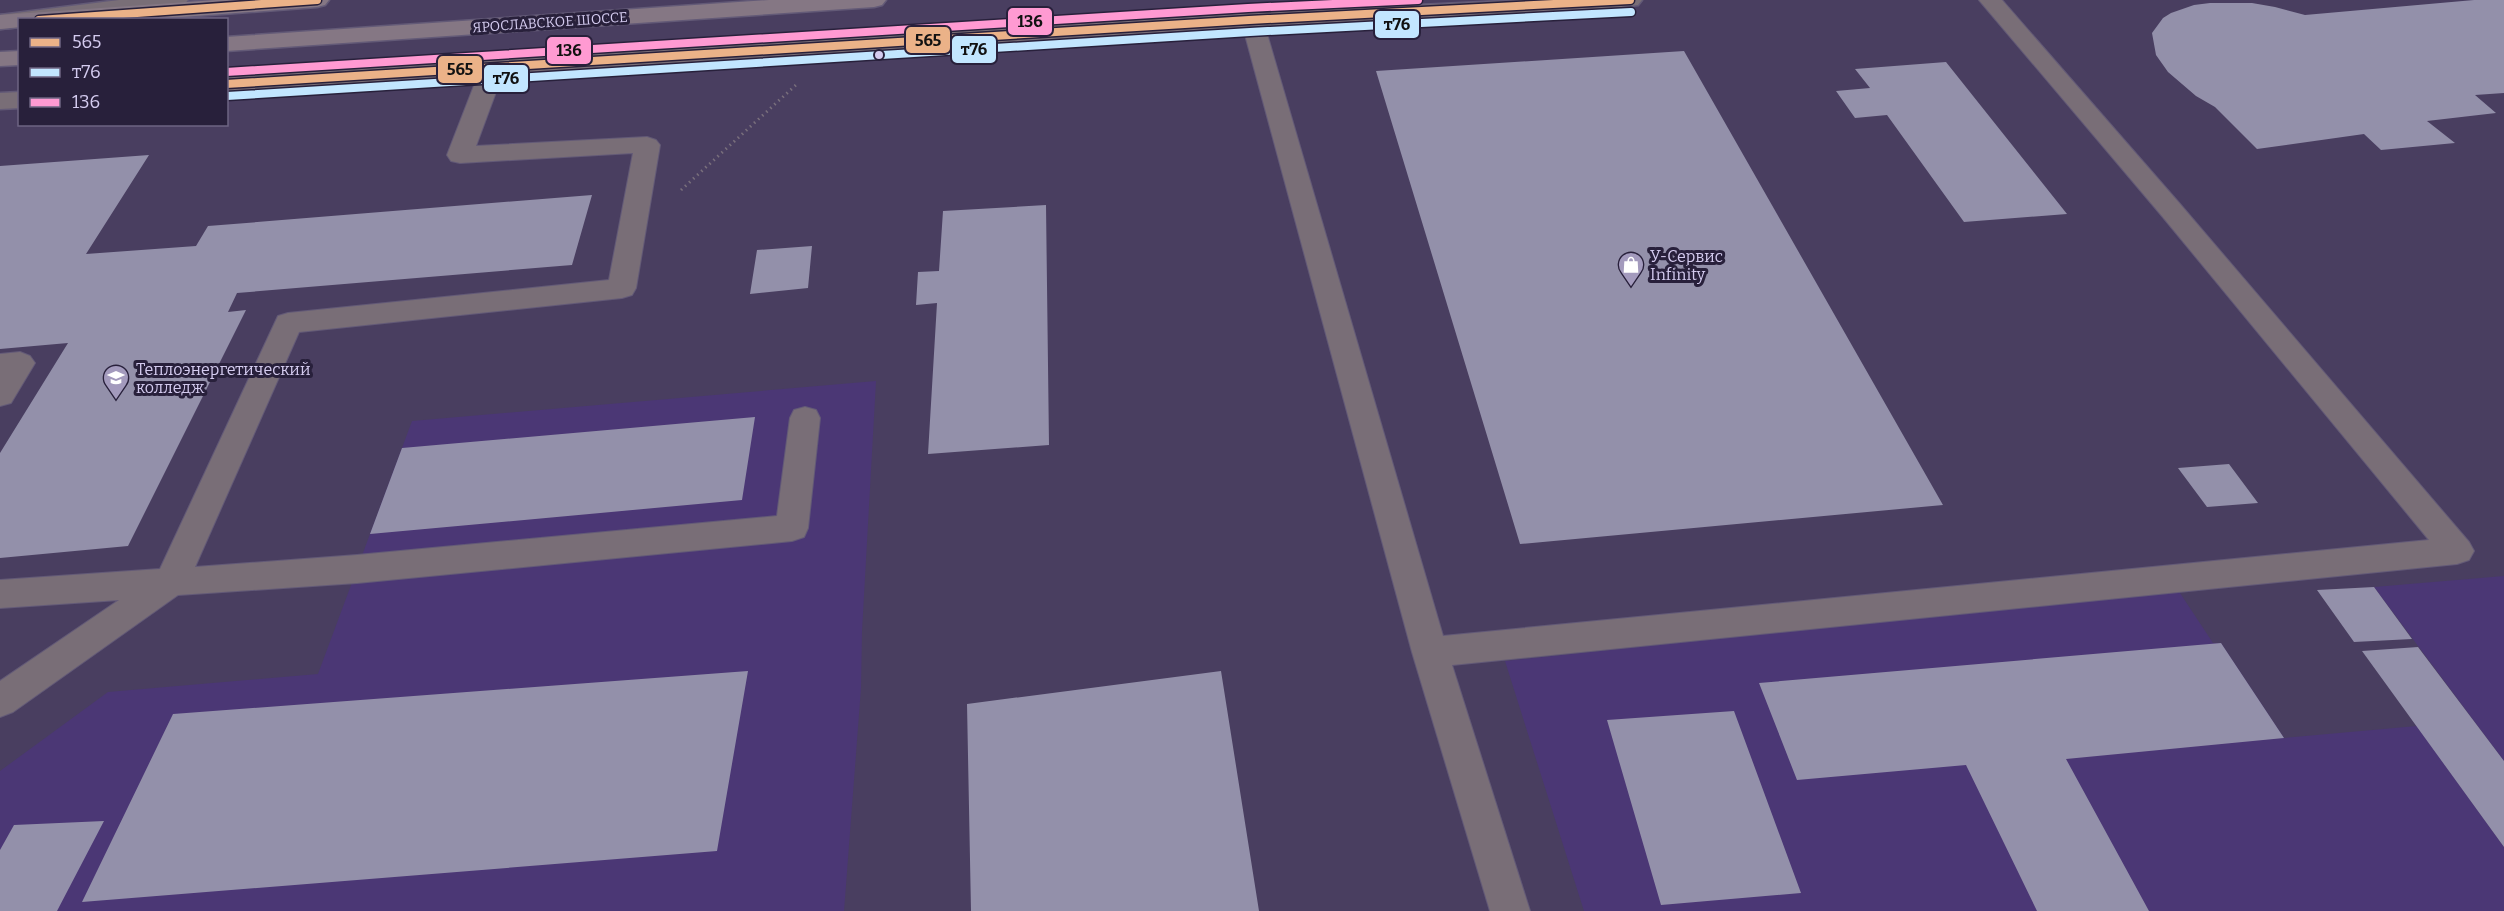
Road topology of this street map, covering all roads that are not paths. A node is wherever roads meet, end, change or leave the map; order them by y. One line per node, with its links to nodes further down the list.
1 (176, 0): 8 (street)
2 (317, 0): 9 (main road)
3 (874, 0): 14 (main road, ЯРОСЛАВСКОЕ ШОССЕ)
4 (1576, 0): 7 (street)
5 (1630, 0): 7 (street)
6 (1990, 0): 26 (lane)
7 (1550, 7): 12 (street)
8 (32, 18)
9 (60, 18)
10 (18, 20): 13 (street)
11 (18, 20): 13 (main road)
12 (1252, 20): 17 (street); 26 (lane)
13 (0, 22)
14 (228, 44)
15 (18, 58): 16 (main road)
16 (0, 59)
17 (494, 65): 18 (street); 24 (lane)
18 (228, 84)
19 (18, 100): 20 (street)
20 (0, 101)
21 (0, 365): 22 (lane)
22 (0, 395)
23 (806, 418): 24 (lane)
24 (171, 582): 25 (lane); 27 (lane)
25 (0, 594)
26 (1430, 652): 28 (lane)
27 (0, 701)
28 (1510, 911)

